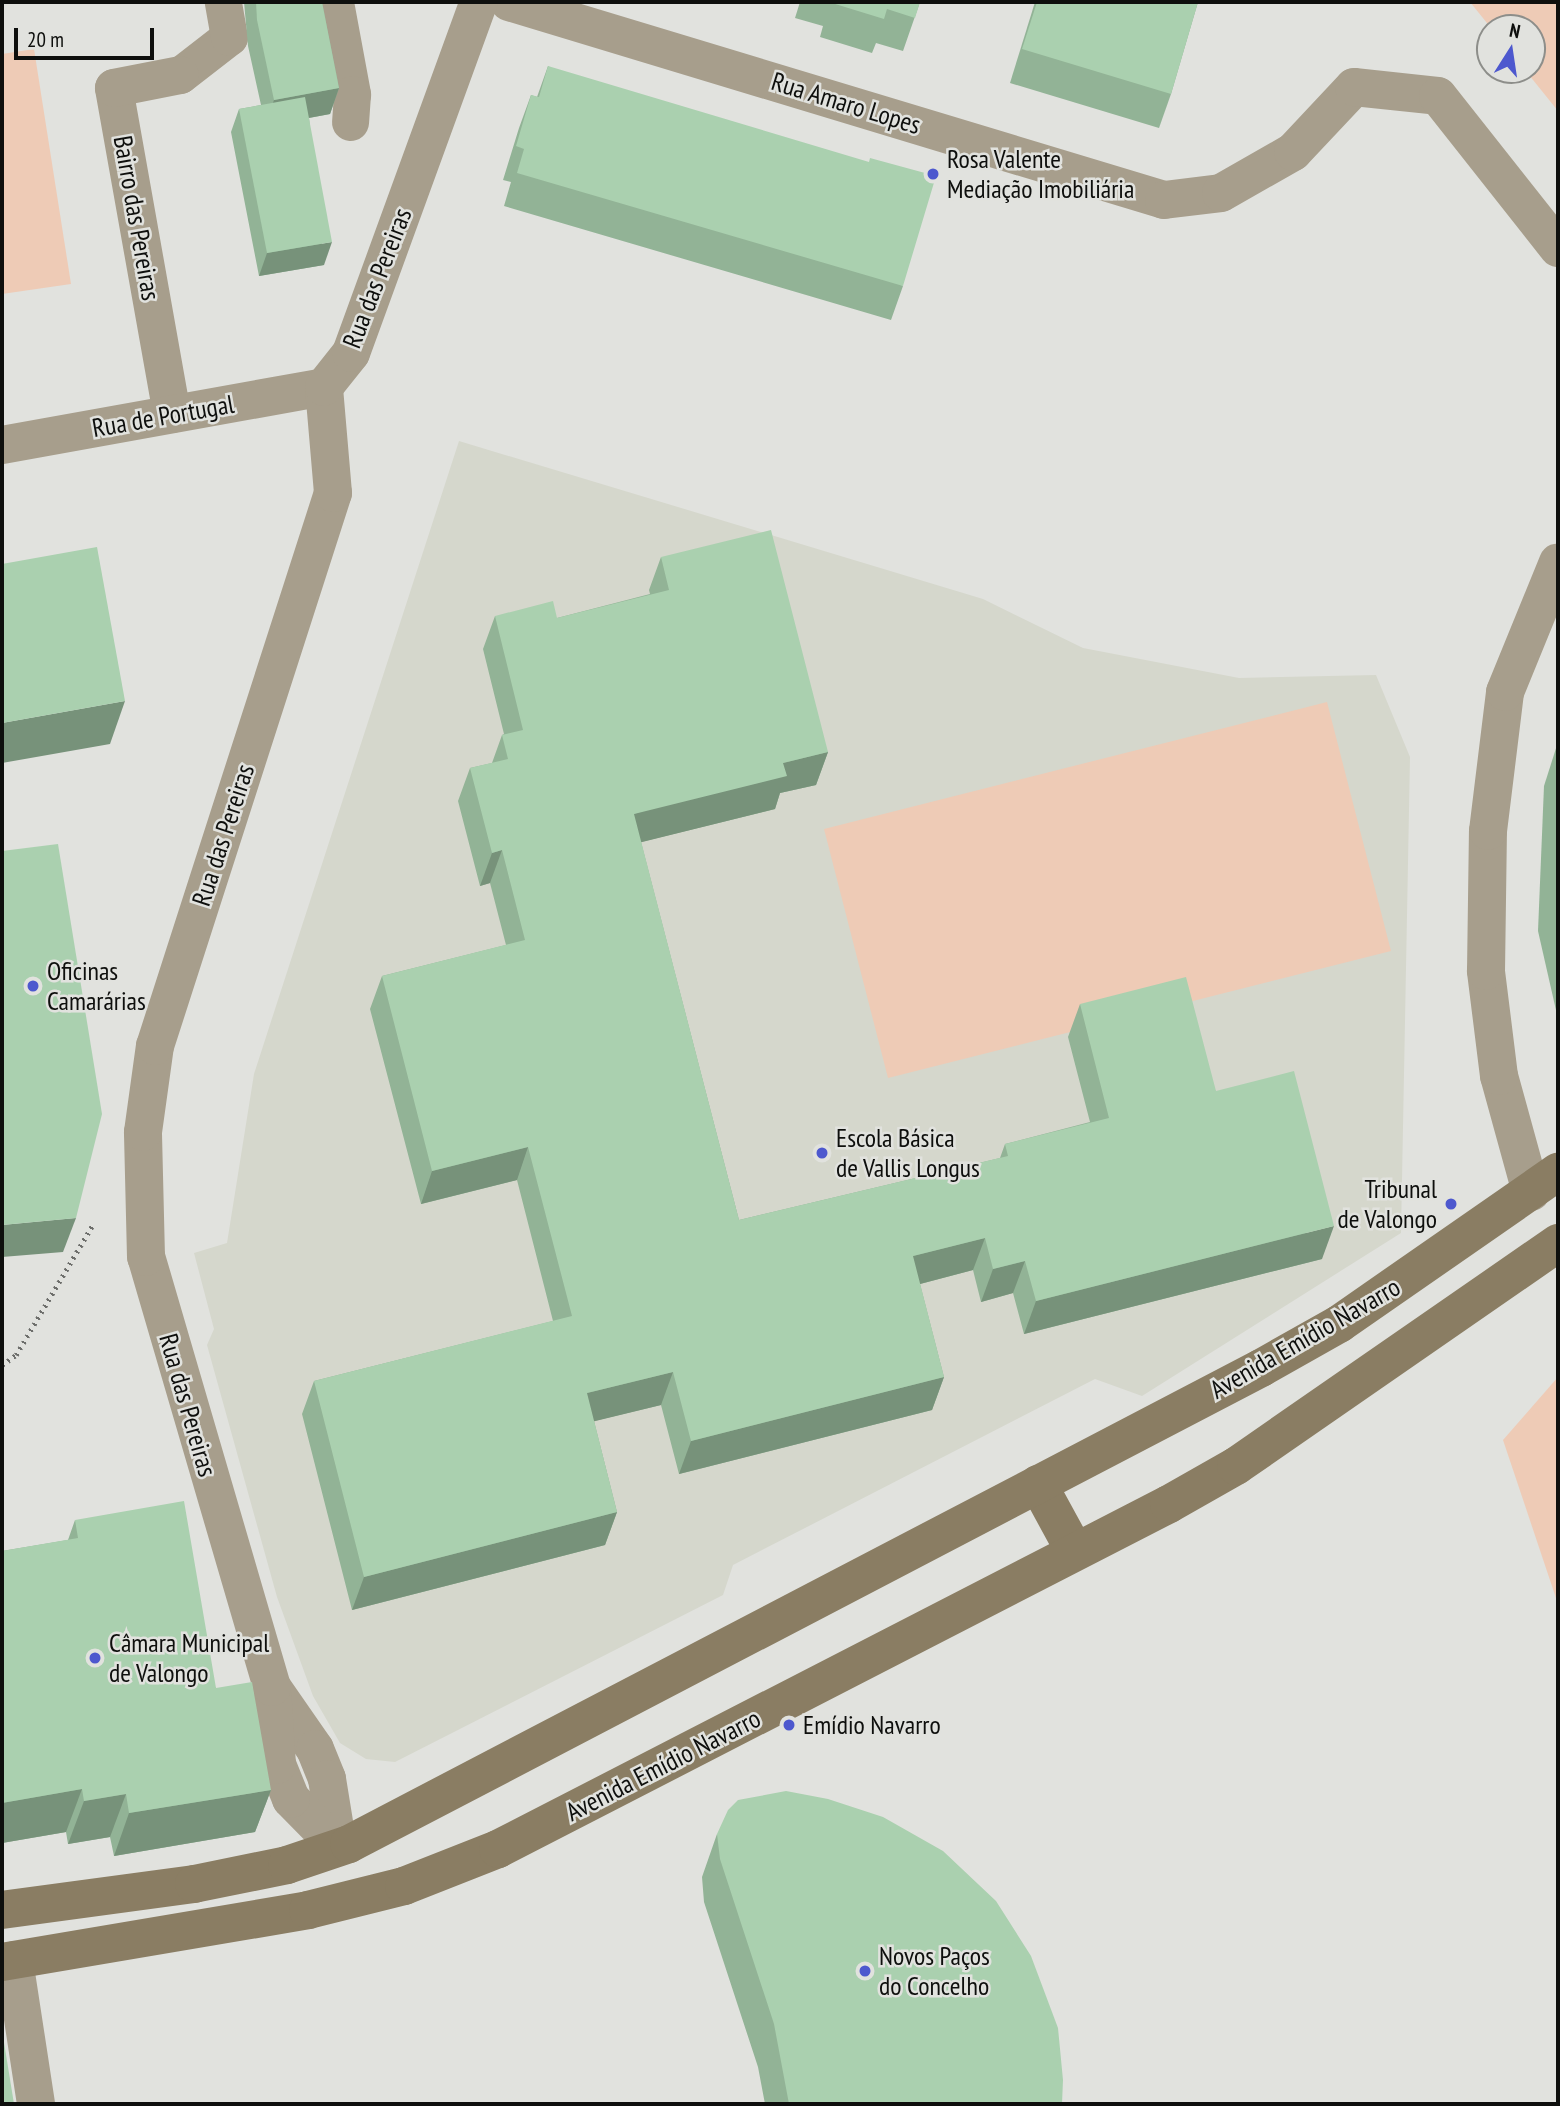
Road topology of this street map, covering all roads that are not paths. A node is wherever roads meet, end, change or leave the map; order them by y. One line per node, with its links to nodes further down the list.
1 (223, 2): 5 (street)
2 (335, 2): 6 (street)
3 (479, 2): 8 (street, Rua das Pereiras)
4 (509, 2): 7 (street, Rua Amaro Lopes)
5 (180, 75): 9 (street, Bairro das Pereiras)
6 (350, 122)
7 (1558, 248)
8 (324, 387): 9 (street, Rua de Portugal); 16 (street, Rua das Pereiras)
9 (172, 414): 10 (street, Rua de Portugal)
10 (2, 445)
11 (1558, 562): 12 (street)
12 (1545, 1182): 14 (main road, Avenida Emídio Navarro)
13 (1558, 1243): 15 (main road, Avenida Emídio Navarro)
14 (1038, 1484): 15 (main road); 16 (main road, Avenida Emídio Navarro)
15 (1075, 1552): 17 (main road, Avenida Emídio Navarro)
16 (338, 1847): 17 (main road); 18 (main road, Avenida Emídio Navarro)
17 (354, 1899): 19 (main road, Avenida Emídio Navarro)
18 (2, 1910)
19 (8, 1961): 20 (street)
20 (36, 2104)

